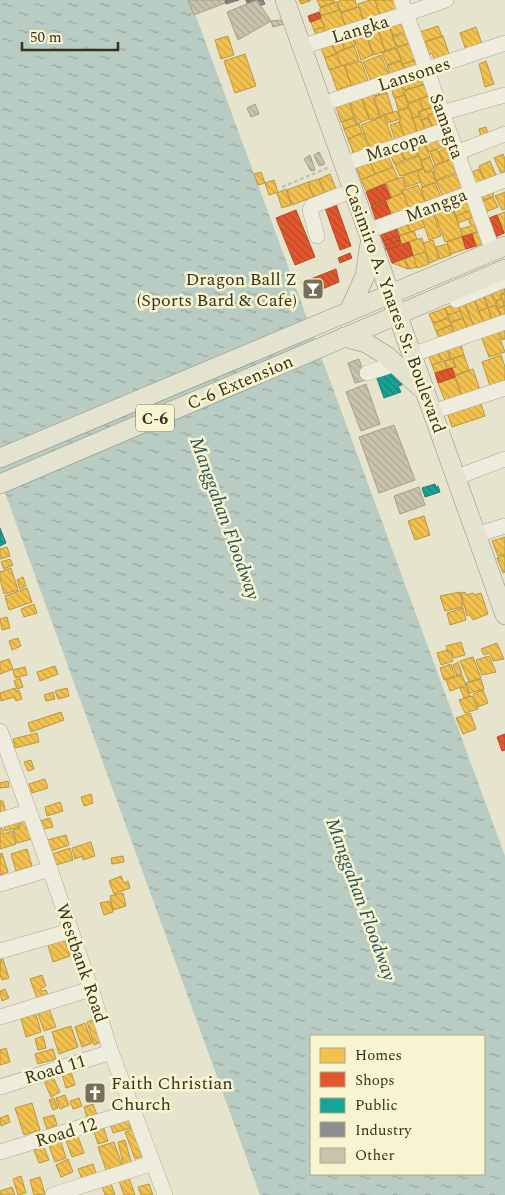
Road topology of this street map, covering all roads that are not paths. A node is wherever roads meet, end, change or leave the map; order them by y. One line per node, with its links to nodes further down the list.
1 (285, 0): 5 (main road, Casimiro A. Ynares Sr. Boulevard)
2 (446, 0): 3 (street, Langka)
3 (404, 7): 5 (street, Langka); 6 (street, Samagta)
4 (505, 43): 6 (street, Lansones)
5 (301, 47): 8 (main road, Casimiro A. Ynares Sr. Boulevard)
6 (427, 70): 8 (street, Lansones); 9 (street, Samagta)
7 (505, 95): 9 (street, Macopa)
8 (322, 104): 13 (main road, Casimiro A. Ynares Sr. Boulevard)
9 (442, 113): 10 (street, Samagta)
10 (448, 129): 12 (street, Samagta); 13 (street, Macopa)
11 (505, 134): 12 (street)
12 (456, 153): 16 (street, Samagta)
13 (343, 163): 15 (main road, Casimiro A. Ynares Sr. Boulevard)
14 (505, 180): 16 (street, Mangga)
15 (353, 190): 17 (main road, Casimiro A. Ynares Sr. Boulevard); 18 (street)
16 (471, 192): 17 (street, Mangga); 19 (street, Samagta)
17 (369, 235): 20 (main road, Casimiro A. Ynares Sr. Boulevard); 24 (main road)
18 (317, 236)
19 (499, 249): 22 (main road, C-6)
20 (381, 270): 22 (main road); 23 (main road, Casimiro A. Ynares Sr. Boulevard)
21 (504, 277): 25 (main road, C-6)
22 (416, 283): 23 (main road, C-6)
23 (389, 294): 24 (main road, C-6 Extension / C-6); 25 (main road, Casimiro A. Ynares Sr. Boulevard)
24 (347, 312): 32 (main road, C-6 Extension / C-6)
25 (410, 312): 27 (main road, C-6 Extension / C-6); 28 (main road, Casimiro A. Ynares Sr. Boulevard)
26 (505, 322): 28 (street)
27 (340, 339): 28 (main road); 35 (main road, C-6 Extension / C-6)
28 (404, 352): 29 (street); 31 (main road, Casimiro A. Ynares Sr. Boulevard)
29 (367, 373)
30 (505, 388): 31 (street)
31 (432, 412): 34 (main road, Casimiro A. Ynares Sr. Boulevard)
32 (0, 458)
33 (505, 459): 34 (street)
34 (457, 477): 37 (main road, Casimiro A. Ynares Sr. Boulevard)
35 (0, 484)
36 (505, 526): 37 (street)
37 (476, 535): 38 (main road, Casimiro A. Ynares Sr. Boulevard)
38 (504, 610)
39 (0, 731): 40 (street, Westbank Road)
40 (3, 749): 41 (street, Westbank Road)
41 (28, 812): 42 (street); 43 (street, Westbank Road)
42 (0, 820)
43 (50, 868): 44 (street); 45 (street, Westbank Road)
44 (0, 884)
45 (70, 931): 46 (street); 47 (street, Westbank Road)
46 (0, 951)
47 (91, 989): 48 (street); 49 (street, Westbank Road)
48 (0, 1017)
49 (111, 1052): 50 (street, Road 11); 51 (street, Westbank Road)
50 (0, 1087)
51 (132, 1111): 52 (street, Road 12); 53 (street, Westbank Road)
52 (0, 1152)
53 (153, 1163): 54 (street); 55 (street, Westbank Road)
54 (53, 1195)
55 (165, 1195)

